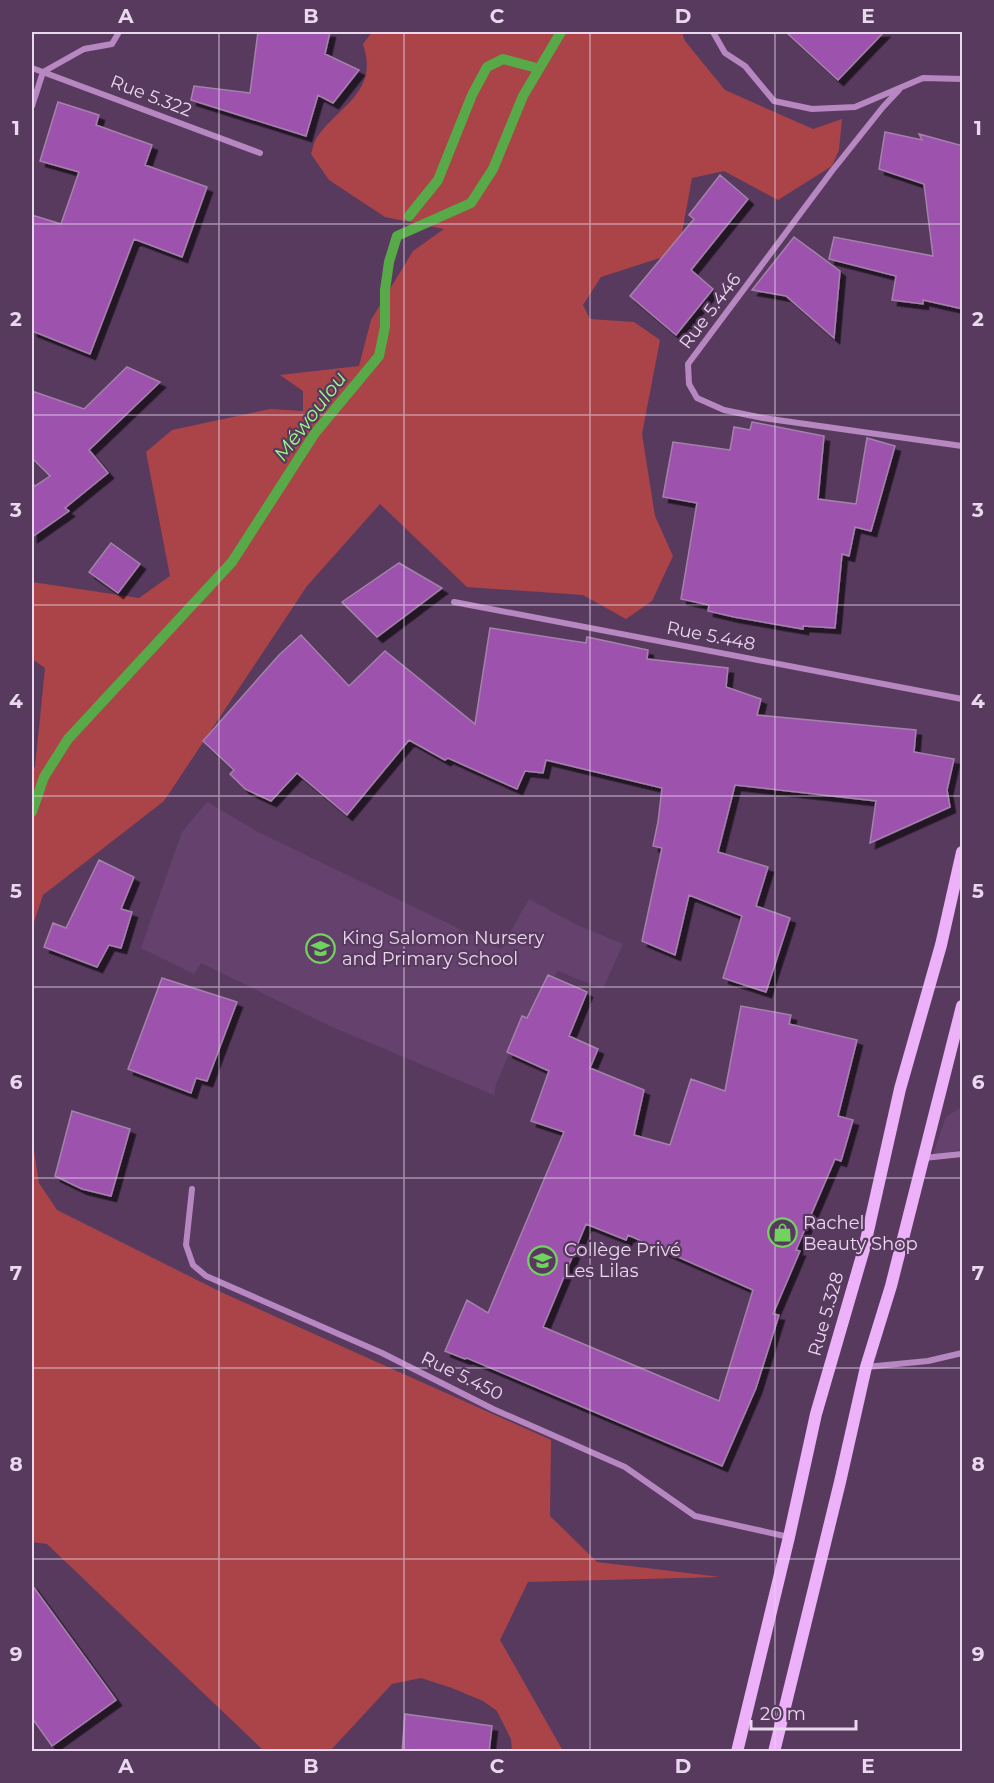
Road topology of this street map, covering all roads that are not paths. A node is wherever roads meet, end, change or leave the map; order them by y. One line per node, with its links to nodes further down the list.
1 (119, 32): 4 (street)
2 (713, 32): 6 (street)
3 (32, 68): 4 (street, Rue 5.322)
4 (43, 72): 7 (street); 8 (street, Rue 5.322)
5 (963, 79): 6 (street)
6 (899, 90): 9 (street, Rue 5.446)
7 (32, 106)
8 (260, 153)
9 (963, 446)
10 (454, 602): 11 (street, Rue 5.448)
11 (963, 699)
12 (963, 852): 19 (main road, Rue 5.328)
13 (963, 1006): 15 (main road)
14 (963, 1154): 15 (street)
15 (923, 1158): 18 (main road)
16 (192, 1189): 19 (street, Rue 5.450)
17 (963, 1353): 18 (street)
18 (866, 1367): 21 (main road)
19 (789, 1537): 20 (main road, Rue 5.328)
20 (737, 1752)
21 (774, 1752)

